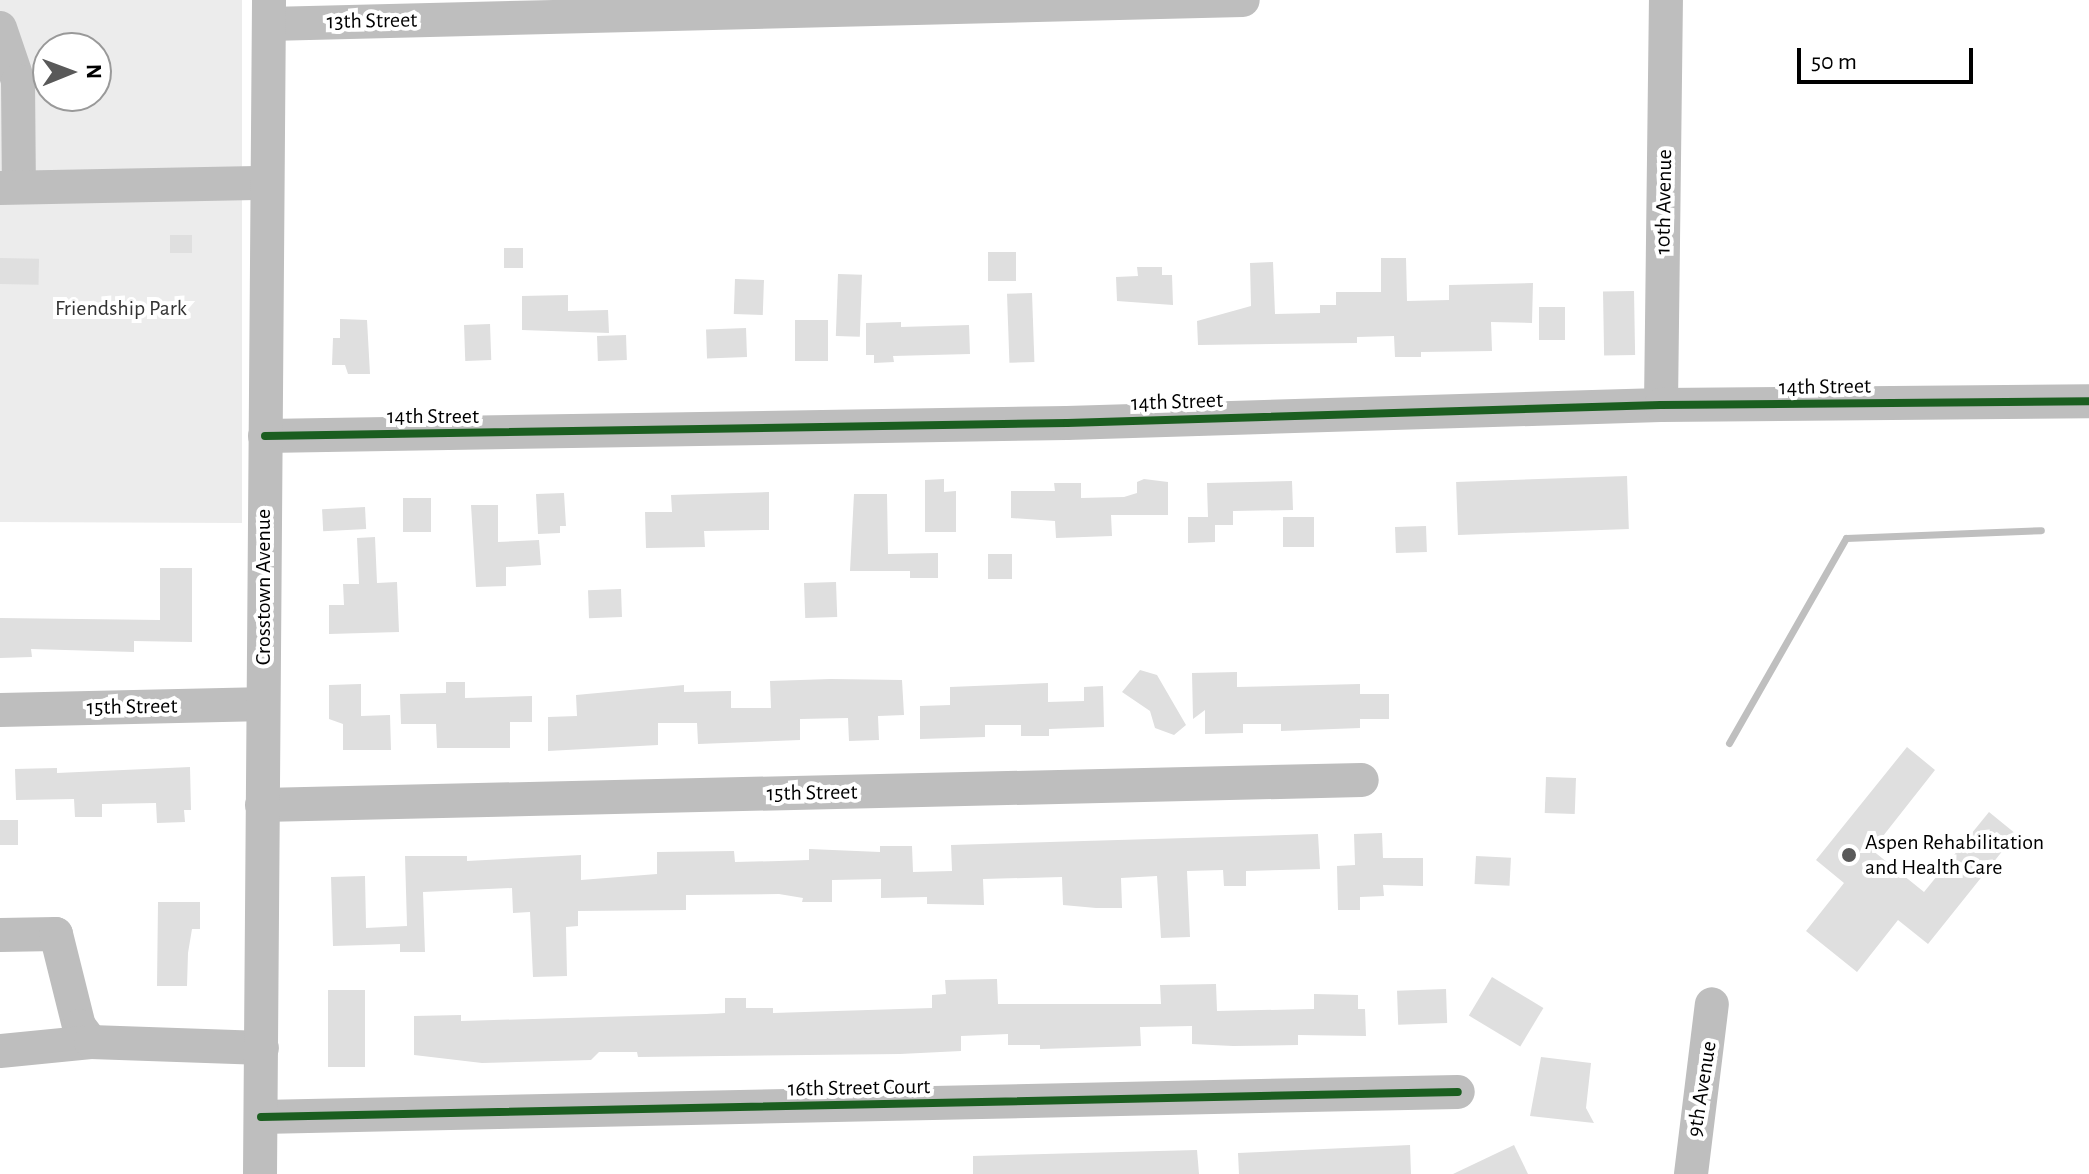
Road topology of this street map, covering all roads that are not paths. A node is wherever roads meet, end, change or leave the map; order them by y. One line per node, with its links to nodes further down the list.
1 (1243, 0): 3 (street, 13th Street)
2 (1666, 0): 8 (street, 10th Avenue)
3 (269, 12): 5 (street, Crosstown Avenue)
4 (0, 28): 6 (street)
5 (267, 183): 6 (street); 9 (street, Crosstown Avenue)
6 (10, 187)
7 (2089, 401): 8 (street, 14th Street)
8 (1661, 405): 9 (street, 14th Street)
9 (265, 436): 10 (street, Crosstown Avenue)
10 (263, 704): 11 (street, 15th Street); 13 (street, Crosstown Avenue)
11 (0, 710)
12 (1362, 780): 13 (street, 15th Street)
13 (262, 805): 17 (street, Crosstown Avenue)
14 (0, 935): 16 (street)
15 (1712, 1004): 22 (street, 9th Avenue)
16 (91, 1042): 17 (street); 18 (street)
17 (262, 1048): 20 (street, Crosstown Avenue)
18 (0, 1051)
19 (1458, 1092): 20 (street, 16th Street Court)
20 (261, 1117): 21 (street, Crosstown Avenue)
21 (260, 1174)
22 (1691, 1174)

